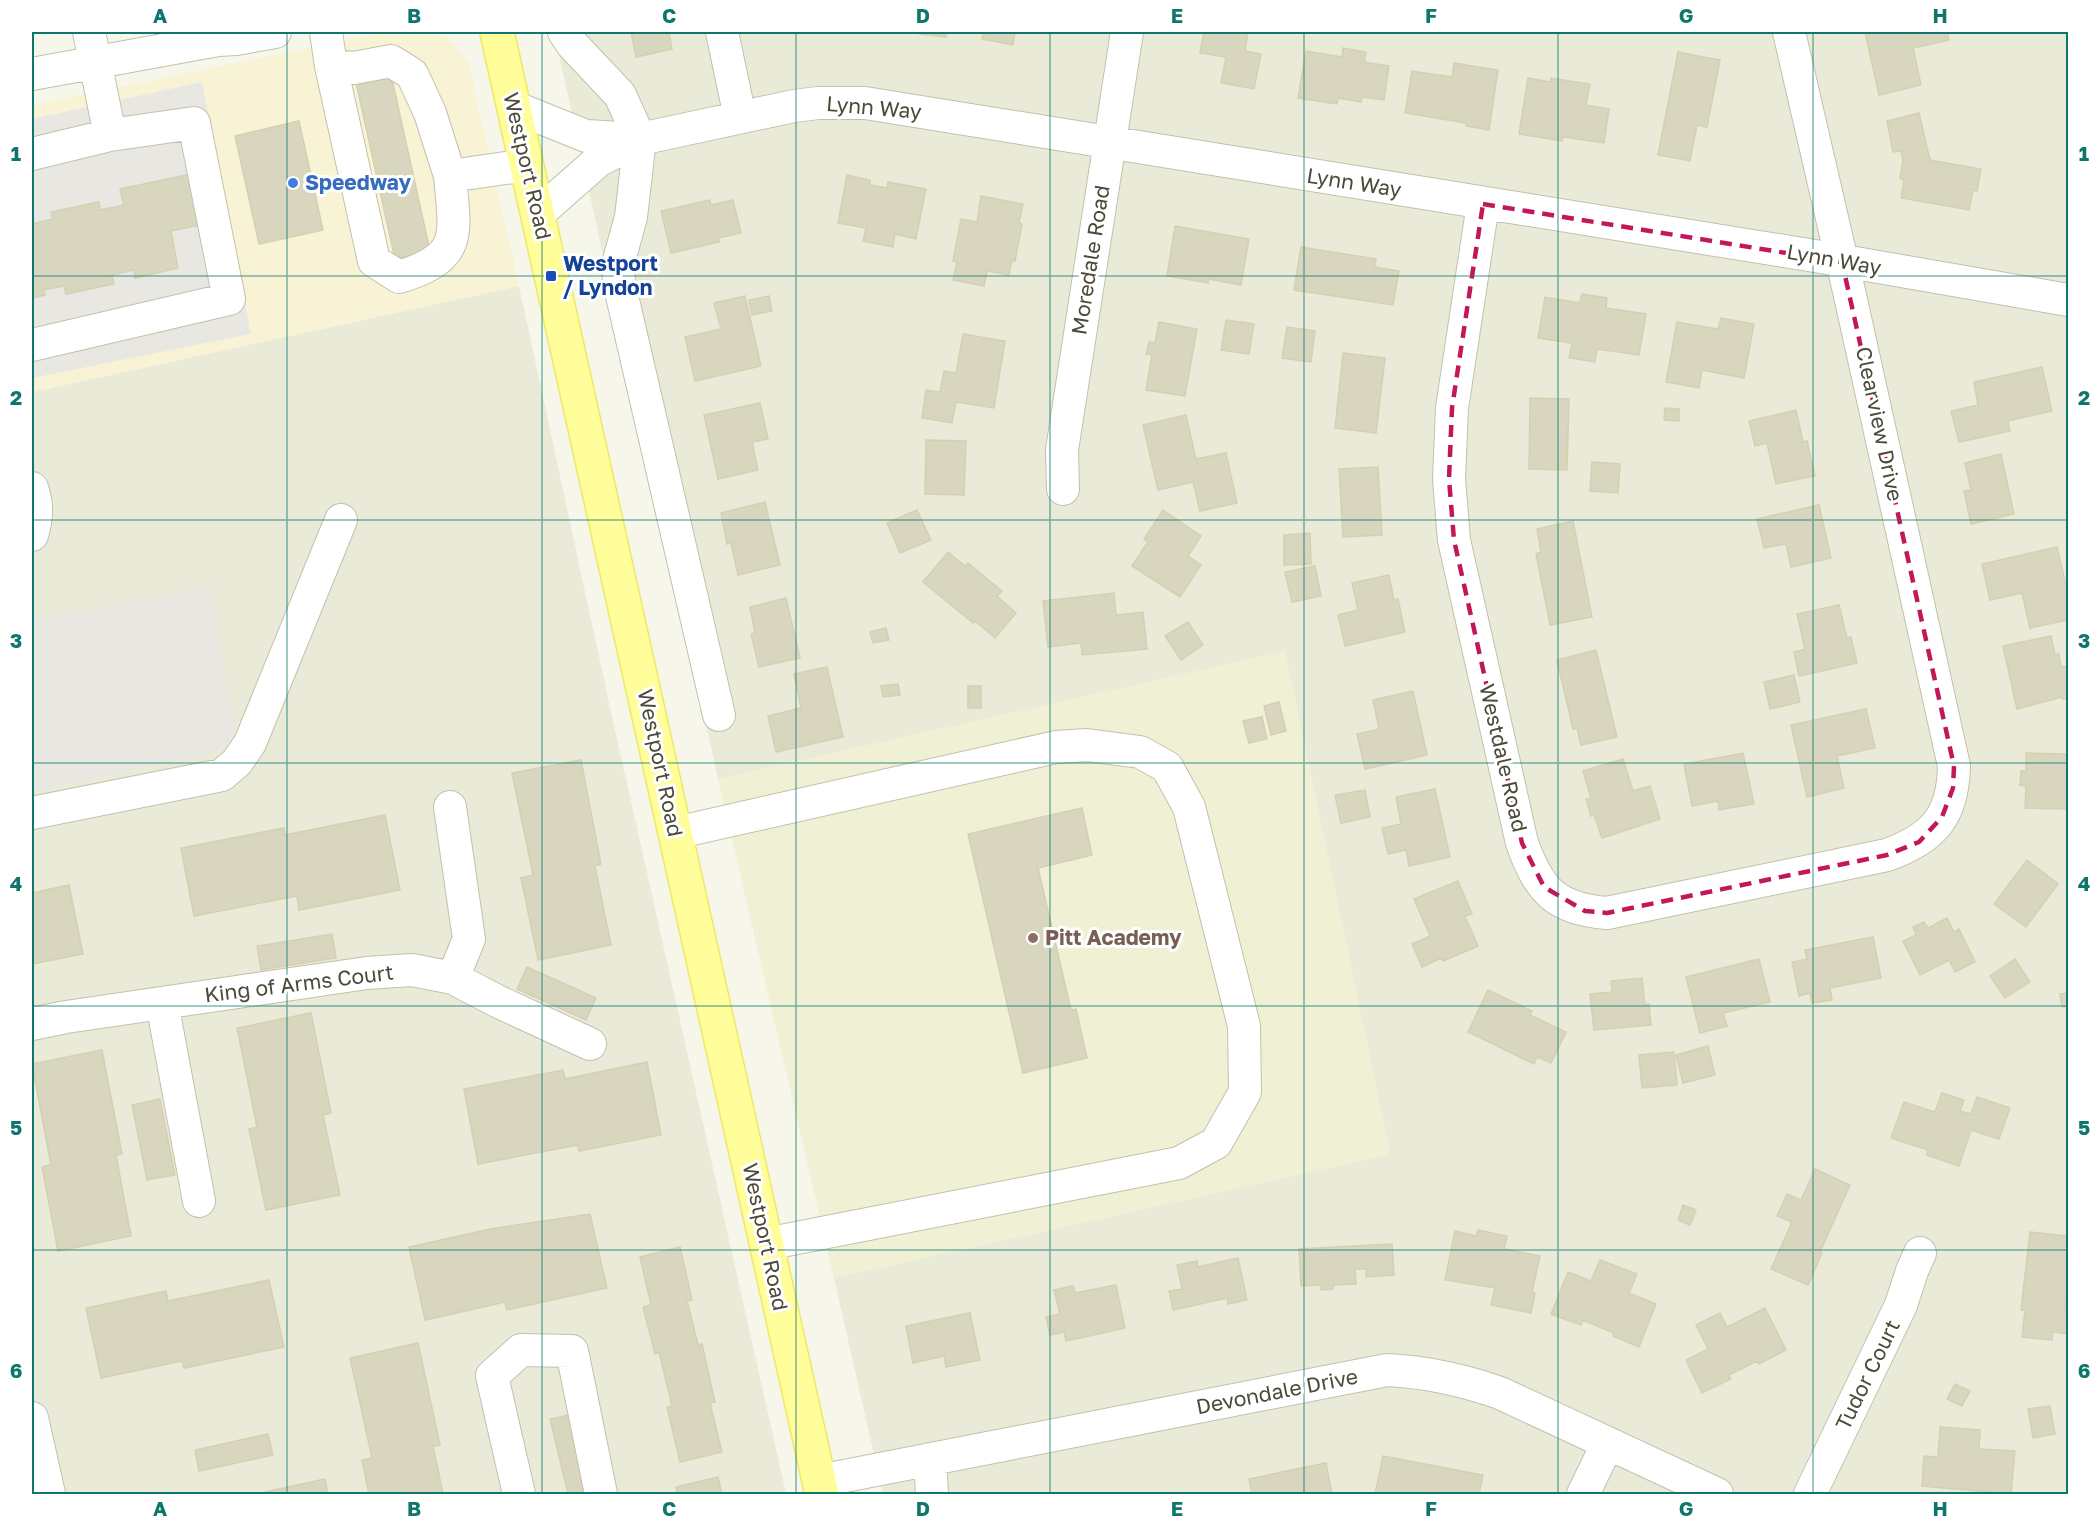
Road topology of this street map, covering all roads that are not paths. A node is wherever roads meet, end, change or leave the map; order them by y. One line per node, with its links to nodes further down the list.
1 (275, 32): 8 (street)
2 (326, 32): 9 (street)
3 (564, 32): 14 (street)
4 (722, 32): 12 (street)
5 (1127, 32): 15 (street, Moredale Road)
6 (1789, 32): 21 (street, Clearview Drive)
7 (492, 33): 11 (main road, Westport Road)
8 (92, 46): 10 (street); 13 (street)
9 (331, 66): 18 (street); 18 (street)
10 (32, 74)
11 (514, 107): 14 (street, Lynn Way); 17 (main road, Westport Road)
12 (740, 117): 14 (street, Lynn Way); 15 (street, Lynn Way)
13 (111, 135): 16 (street); 23 (street)
14 (640, 139): 20 (street, Lynn Way); 28 (street)
15 (1109, 142): 19 (street, Lynn Way); 25 (street, Moredale Road)
16 (32, 154)
17 (528, 165): 18 (street); 20 (main road, Westport Road)
18 (450, 176)
19 (1483, 204): 21 (street, Lynn Way); 31 (street, Westdale Road)
20 (538, 214): 32 (main road, Westport Road)
21 (1842, 262): 22 (street, Lynn Way); 31 (street, Clearview Drive)
22 (2068, 300)
23 (32, 345)
24 (32, 488): 27 (street)
25 (1063, 489)
26 (341, 520): 30 (street)
27 (32, 535)
28 (719, 715)
29 (450, 807): 33 (street)
30 (32, 813)
31 (1942, 817)
32 (675, 833): 38 (main road, Westport Road); 38 (street)
33 (453, 978): 34 (street, King of Arms Court); 36 (street, King of Arms Court)
34 (162, 1002): 35 (street, King of Arms Court); 37 (street)
35 (32, 1024)
36 (590, 1044)
37 (199, 1201)
38 (766, 1244): 43 (main road, Westport Road)
39 (1920, 1253): 50 (street, Tudor Court)
40 (32, 1418): 44 (street)
41 (1608, 1443): 42 (street, Devondale Drive); 48 (street); 49 (street, Devondale Drive)
42 (930, 1459): 43 (street, Devondale Drive); 47 (street)
43 (820, 1488)
44 (49, 1494)
45 (519, 1494): 46 (street)
46 (601, 1494)
47 (932, 1494)
48 (1583, 1494)
49 (1717, 1494)
50 (1810, 1494)

